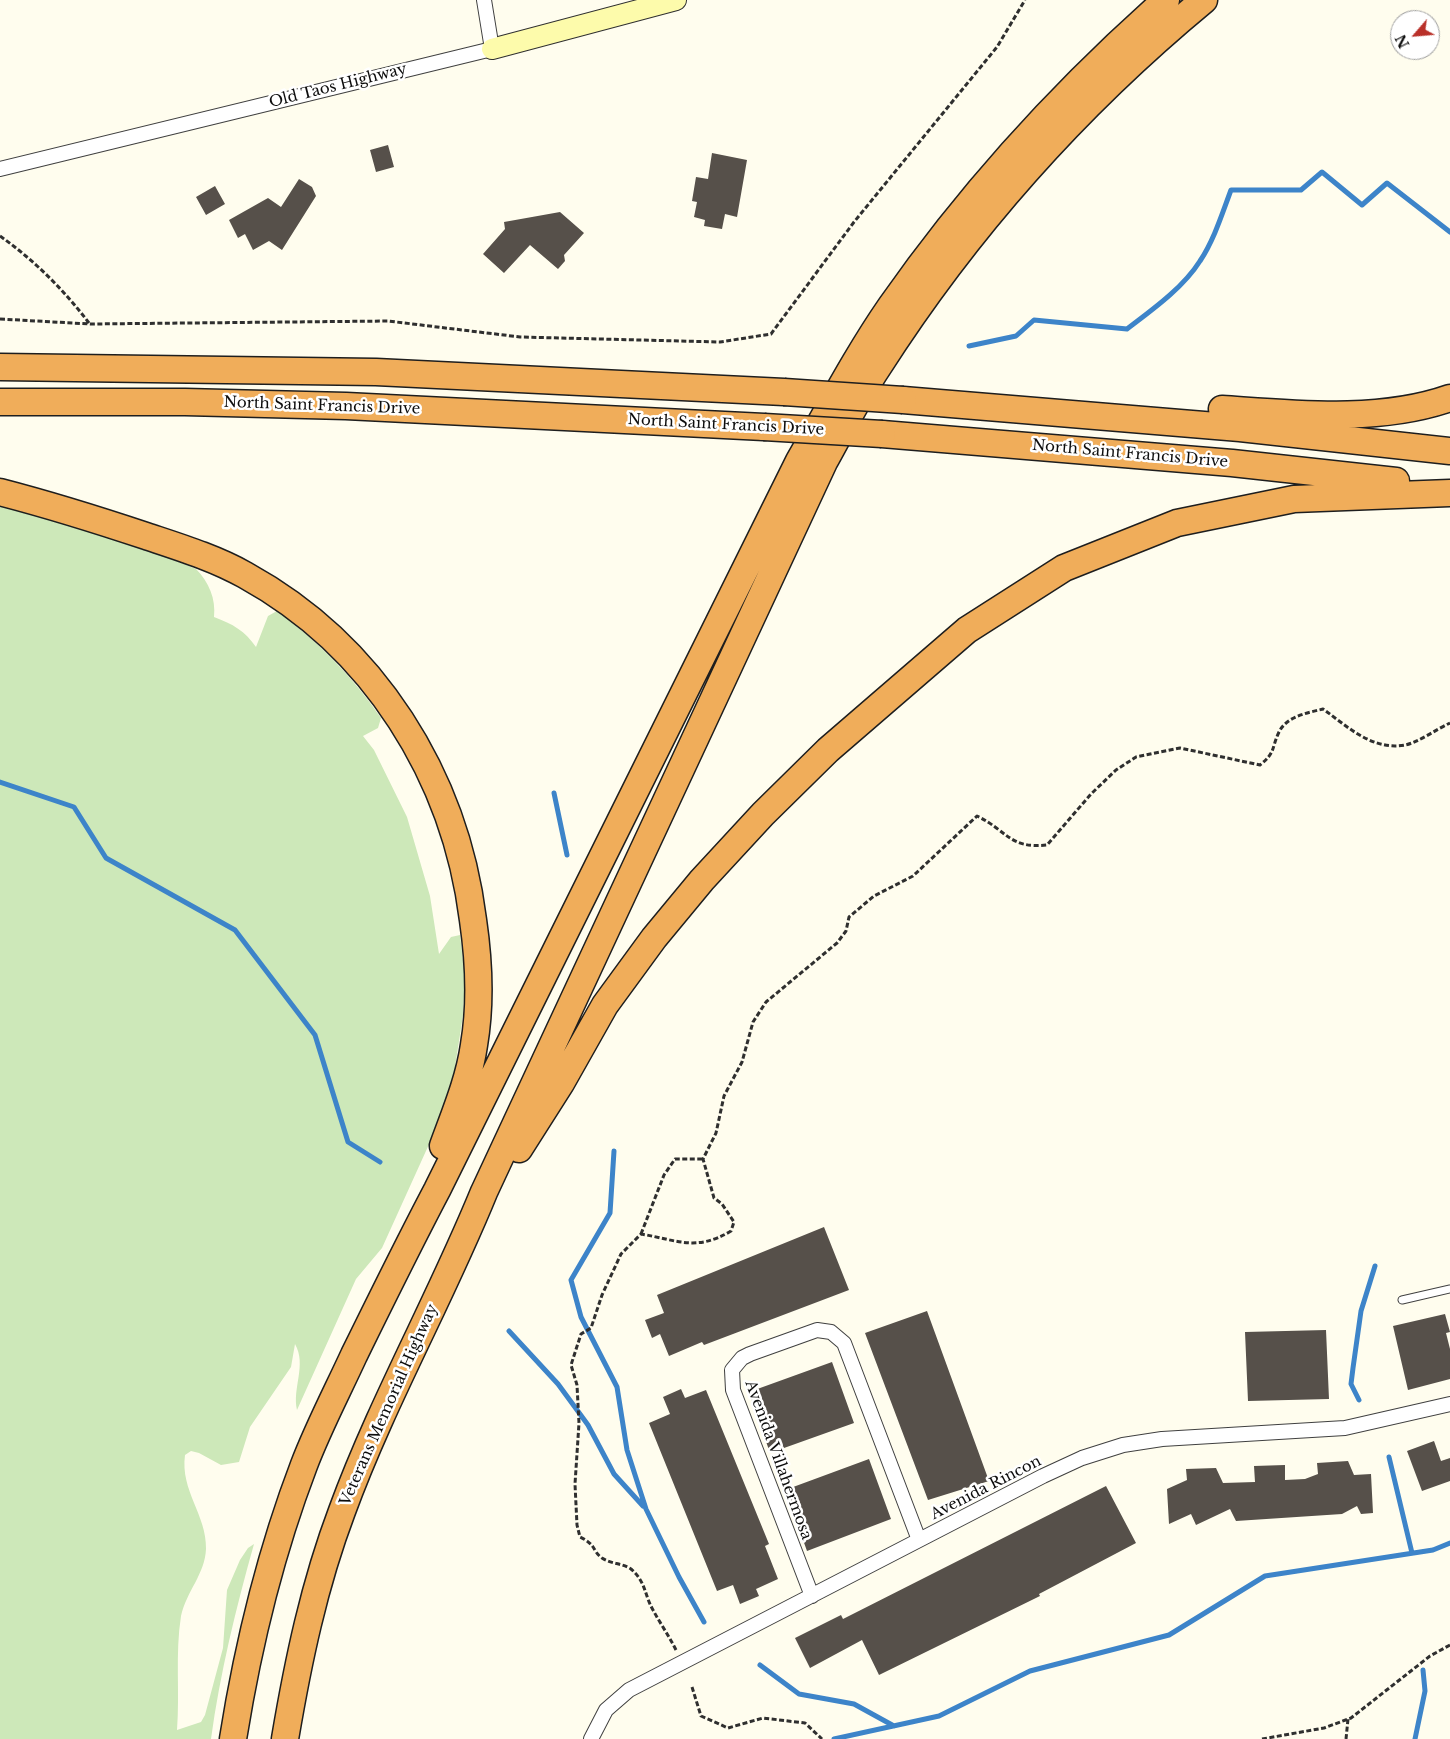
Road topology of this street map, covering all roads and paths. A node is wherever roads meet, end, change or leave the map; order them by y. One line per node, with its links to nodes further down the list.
1 (484, 0): 6 (street)
2 (676, 0): 6 (street, Old Taos Highway)
3 (1026, 0): 10 (path)
4 (1166, 0): 23 (highway)
5 (1204, 0): 22 (highway)
6 (492, 49): 7 (street, Old Taos Highway)
7 (0, 169)
8 (0, 236): 10 (path)
9 (0, 319): 10 (path)
10 (90, 324)
11 (0, 367): 14 (highway, bridge)
12 (1450, 398): 14 (highway)
13 (0, 402): 16 (highway, North Saint Francis Drive, bridge)
14 (1112, 416): 15 (highway)
15 (1450, 451)
16 (1450, 488)
17 (0, 492): 23 (highway)
18 (1450, 493): 22 (highway)
19 (1450, 723): 20 (path)
20 (703, 1158): 21 (path); 21 (path)
21 (641, 1234): 30 (path)
22 (460, 1249): 34 (highway, Veterans Memorial Highway)
23 (399, 1261): 33 (highway)
24 (1450, 1289): 25 (lane)
25 (1402, 1300)
26 (1450, 1404): 27 (street, Avenida Rincon)
27 (919, 1540): 28 (street, Avenida Rincon); 28 (street, Avenida Villahermosa)
28 (812, 1596): 35 (street, Avenida Rincon)
29 (1450, 1645): 32 (path)
30 (678, 1653)
31 (692, 1687): 36 (path)
32 (1348, 1719): 37 (path); 38 (path)
33 (234, 1739)
34 (285, 1739)
35 (591, 1739)
36 (822, 1739)
37 (1262, 1739)
38 (1346, 1739)

